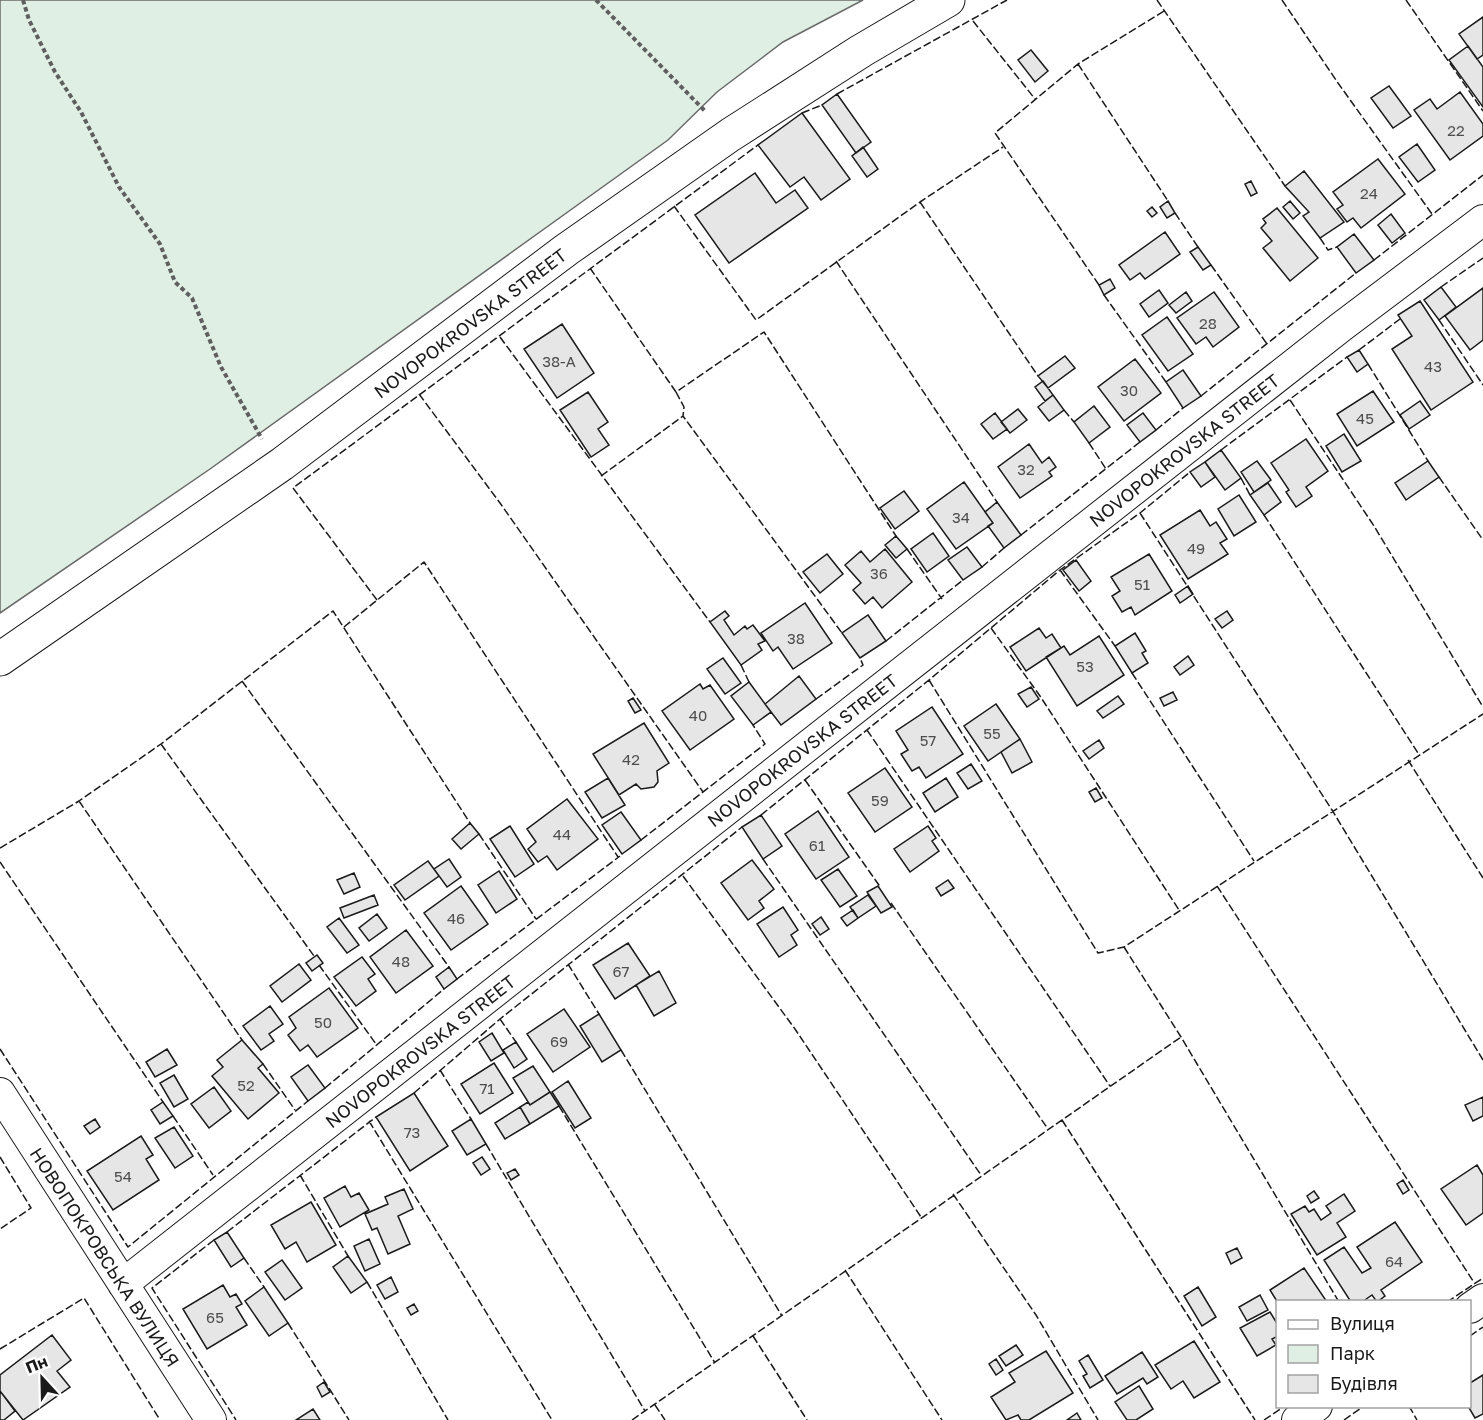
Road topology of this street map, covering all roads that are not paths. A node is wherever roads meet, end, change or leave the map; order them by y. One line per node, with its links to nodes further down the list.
1 (948, 0): 3 (street, NOVOPOKROVSKA STREET)
2 (1483, 220): 5 (street, NOVOPOKROVSKA STREET)
3 (0, 659)
4 (0, 1093): 5 (street, НОВОПОКРОВСЬКА ВУЛИЦЯ)
5 (123, 1284): 7 (street, НОВОПОКРОВСЬКА ВУЛИЦЯ)
6 (1315, 1408): 8 (street)
7 (211, 1420)
8 (1296, 1420)

